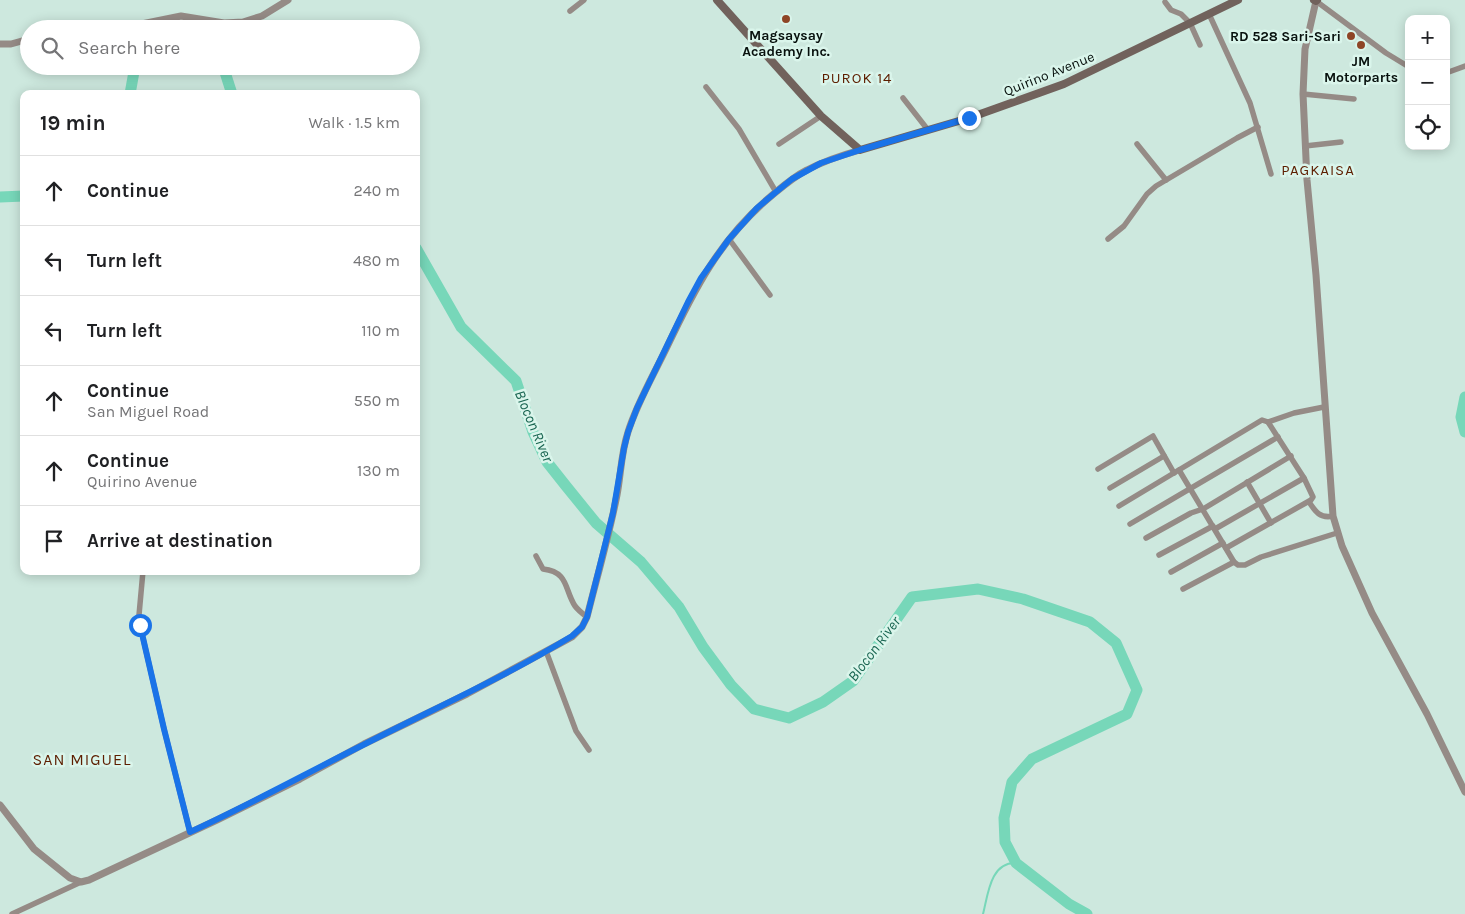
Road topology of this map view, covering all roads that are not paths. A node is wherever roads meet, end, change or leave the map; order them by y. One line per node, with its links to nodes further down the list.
1 (288, 0): 11 (street)
2 (584, 0): 7 (street)
3 (718, 0): 23 (main road)
4 (1238, 0): 8 (main road, Quirino Avenue)
5 (1316, 0): 16 (street); 20 (street)
6 (1164, 2): 12 (street)
7 (570, 11)
8 (1209, 14): 12 (main road, Quirino Avenue); 24 (street)
9 (161, 20): 10 (street)
10 (206, 20)
11 (249, 20)
12 (1190, 23): 15 (street); 25 (main road, Quirino Avenue)
13 (20, 42): 14 (street)
14 (0, 44)
15 (1200, 45)
16 (1405, 64)
17 (1465, 66): 18 (street)
18 (1450, 72)
19 (706, 87): 33 (street)
20 (1303, 94): 22 (street); 29 (street)
21 (903, 98): 25 (street)
22 (1354, 99)
23 (821, 116): 27 (street); 30 (main road)
24 (1258, 127): 31 (street); 32 (street)
25 (928, 130): 30 (main road, Quirino Avenue)
26 (1341, 142): 29 (street)
27 (779, 144)
28 (1137, 144): 32 (street)
29 (1305, 146): 37 (street)
30 (860, 150): 33 (street)
31 (1271, 174)
32 (1166, 180): 35 (street)
33 (776, 192): 34 (street)
34 (729, 239): 36 (street); 65 (street)
35 (1108, 240)
36 (770, 295)
37 (1324, 407): 38 (street); 52 (street)
38 (1268, 422): 39 (street); 43 (street)
39 (1278, 437): 41 (street); 47 (street)
40 (1164, 456): 42 (street); 43 (street); 46 (street)
41 (1290, 456): 44 (street); 45 (street)
42 (1098, 469)
43 (1176, 471): 47 (street); 50 (street)
44 (1304, 478): 48 (street); 49 (street)
45 (1247, 482): 49 (street); 51 (street)
46 (1110, 488)
47 (1190, 489): 51 (street); 54 (street)
48 (1309, 502): 52 (street); 53 (street)
49 (1259, 504): 53 (street); 55 (street)
50 (1119, 506)
51 (1202, 509): 55 (street); 57 (street)
52 (1333, 516): 56 (street)
53 (1271, 523): 58 (street)
54 (1130, 524)
55 (1214, 528): 58 (street); 59 (street)
56 (1337, 533): 61 (street); 68 (street)
57 (1146, 538)
58 (1225, 546): 61 (street); 62 (street)
59 (1159, 555)
60 (536, 556): 65 (street)
61 (1234, 562): 64 (street)
62 (1171, 572)
63 (142, 575): 70 (street)
64 (1183, 590)
65 (587, 617): 66 (street)
66 (546, 651): 67 (street); 70 (street)
67 (590, 750)
68 (1465, 792)
69 (0, 805): 71 (street)
70 (190, 832): 71 (street)
71 (80, 882): 72 (street)
72 (12, 914)

